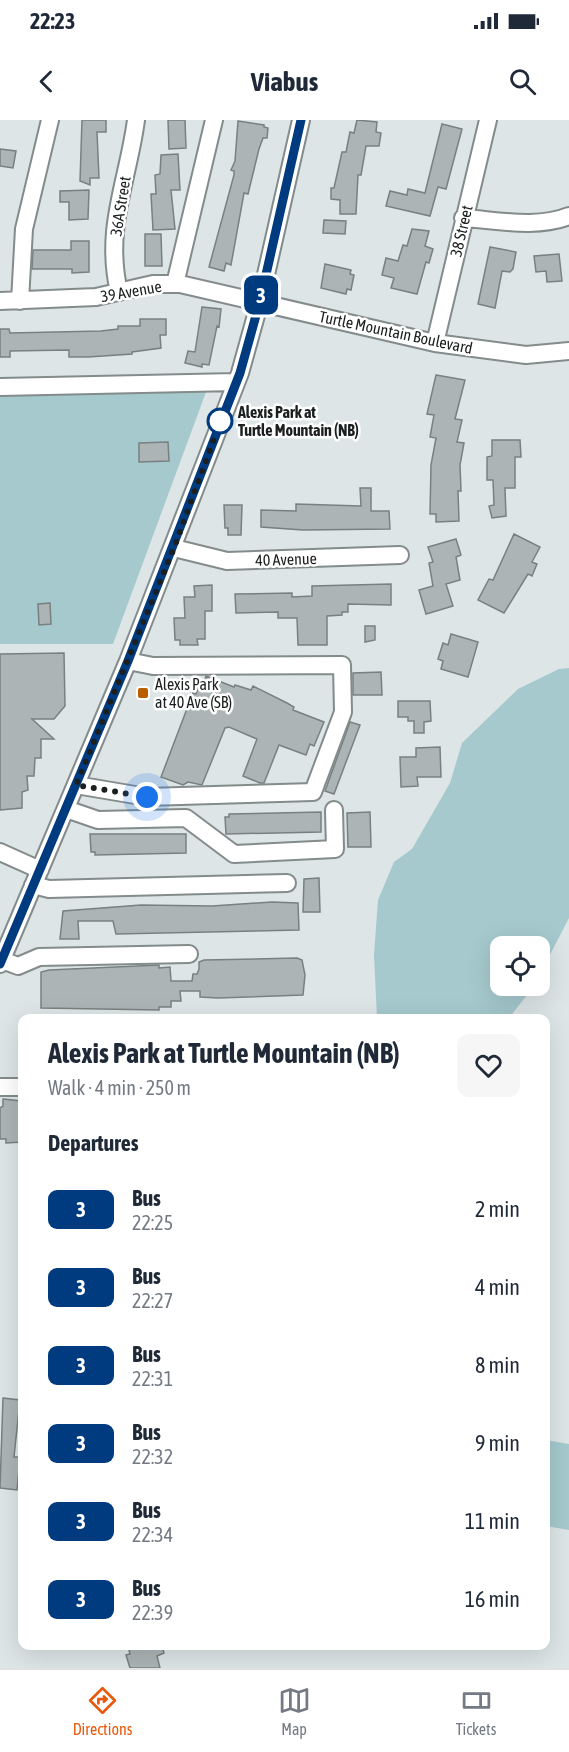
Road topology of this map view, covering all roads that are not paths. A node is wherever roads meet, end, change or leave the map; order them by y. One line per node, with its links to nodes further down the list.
1 (50, 120): 11 (street)
2 (136, 120): 9 (street, 36A Street)
3 (214, 120): 8 (street)
4 (301, 120): 12 (street)
5 (488, 120): 7 (street, 38 Street)
6 (569, 216): 7 (street)
7 (463, 218): 13 (street, 38 Street)
8 (175, 284): 9 (street, 39 Avenue); 12 (street, 39 Avenue)
9 (119, 292): 11 (street, 39 Avenue)
10 (0, 301): 11 (street, 39 Avenue)
11 (20, 301)
12 (260, 301): 13 (street, Turtle Mountain Boulevard); 15 (street)
13 (435, 343): 14 (street, Turtle Mountain Boulevard)
14 (569, 351)
15 (236, 382): 16 (street); 17 (street)
16 (0, 387)
17 (174, 548): 18 (street, 40 Avenue); 19 (street)
18 (400, 555)
19 (128, 661): 20 (street); 20 (street)
20 (76, 785): 21 (street)
21 (66, 809): 22 (street); 24 (street)
22 (334, 810)
23 (0, 852): 24 (street)
24 (37, 878): 25 (street); 27 (street)
25 (287, 883)
26 (189, 954): 27 (street)
27 (1, 962)
28 (0, 1087): 29 (street)
29 (18, 1087)

